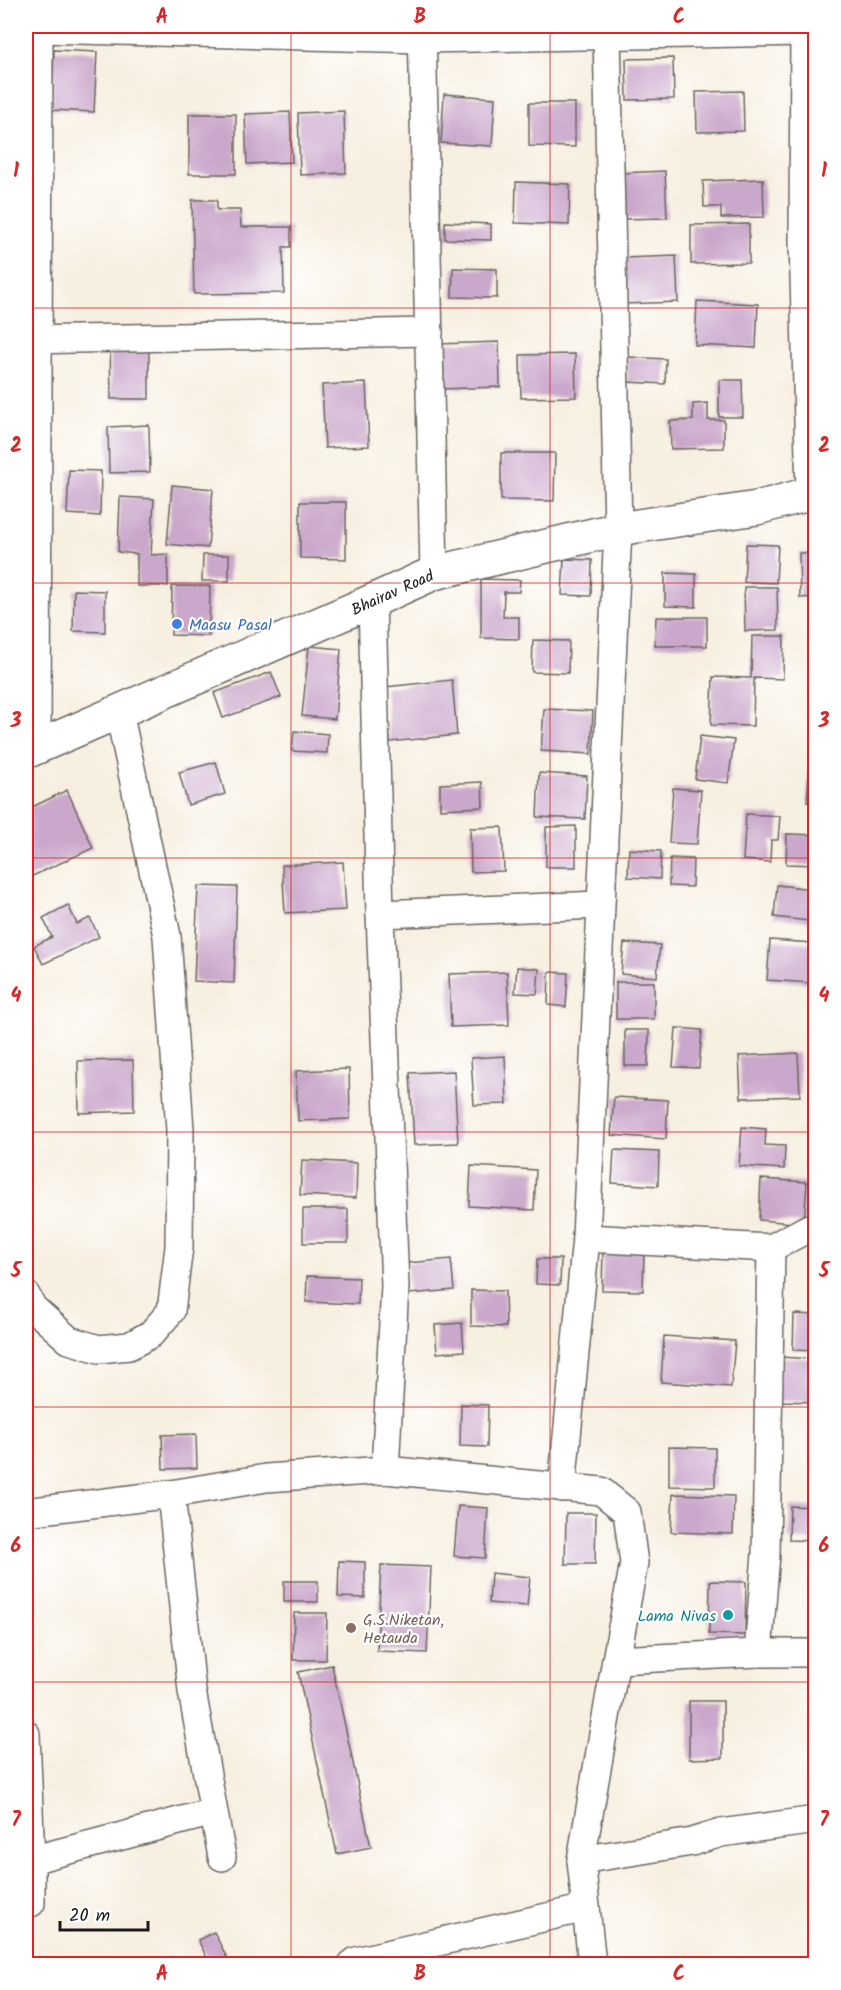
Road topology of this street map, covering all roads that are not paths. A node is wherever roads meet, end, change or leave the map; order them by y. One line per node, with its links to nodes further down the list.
1 (39, 27): 3 (street); 7 (street)
2 (804, 29): 4 (street); 5 (street)
3 (422, 32): 4 (street); 6 (street)
4 (607, 35): 9 (street)
5 (810, 241): 8 (street)
6 (429, 332): 7 (street); 10 (street)
7 (32, 340): 13 (street)
8 (813, 493): 9 (main road, Bhairav Road)
9 (618, 529): 10 (main road, Bhairav Road); 14 (street)
10 (434, 573): 11 (main road, Bhairav Road)
11 (372, 602): 12 (main road, Bhairav Road); 15 (street)
12 (119, 712): 13 (main road, Bhairav Road); 19 (street)
13 (31, 750)
14 (600, 905): 15 (street); 17 (street)
15 (380, 914): 20 (street)
16 (816, 1227): 18 (street)
17 (586, 1238): 18 (street); 21 (street)
18 (771, 1248): 24 (street)
19 (26, 1296)
20 (385, 1470): 21 (street); 22 (street)
21 (562, 1488): 26 (street)
22 (171, 1494): 23 (street); 28 (street)
23 (26, 1512)
24 (758, 1653): 25 (street); 26 (street)
25 (816, 1653)
26 (616, 1660): 32 (street)
27 (26, 1734): 31 (street)
28 (213, 1812): 30 (street); 31 (street)
29 (816, 1820): 32 (street)
30 (222, 1857)
31 (31, 1860): 33 (street)
32 (581, 1860): 34 (street)
33 (31, 1903)
34 (586, 1908): 35 (street); 36 (street)
35 (352, 1965)
36 (592, 1965)

